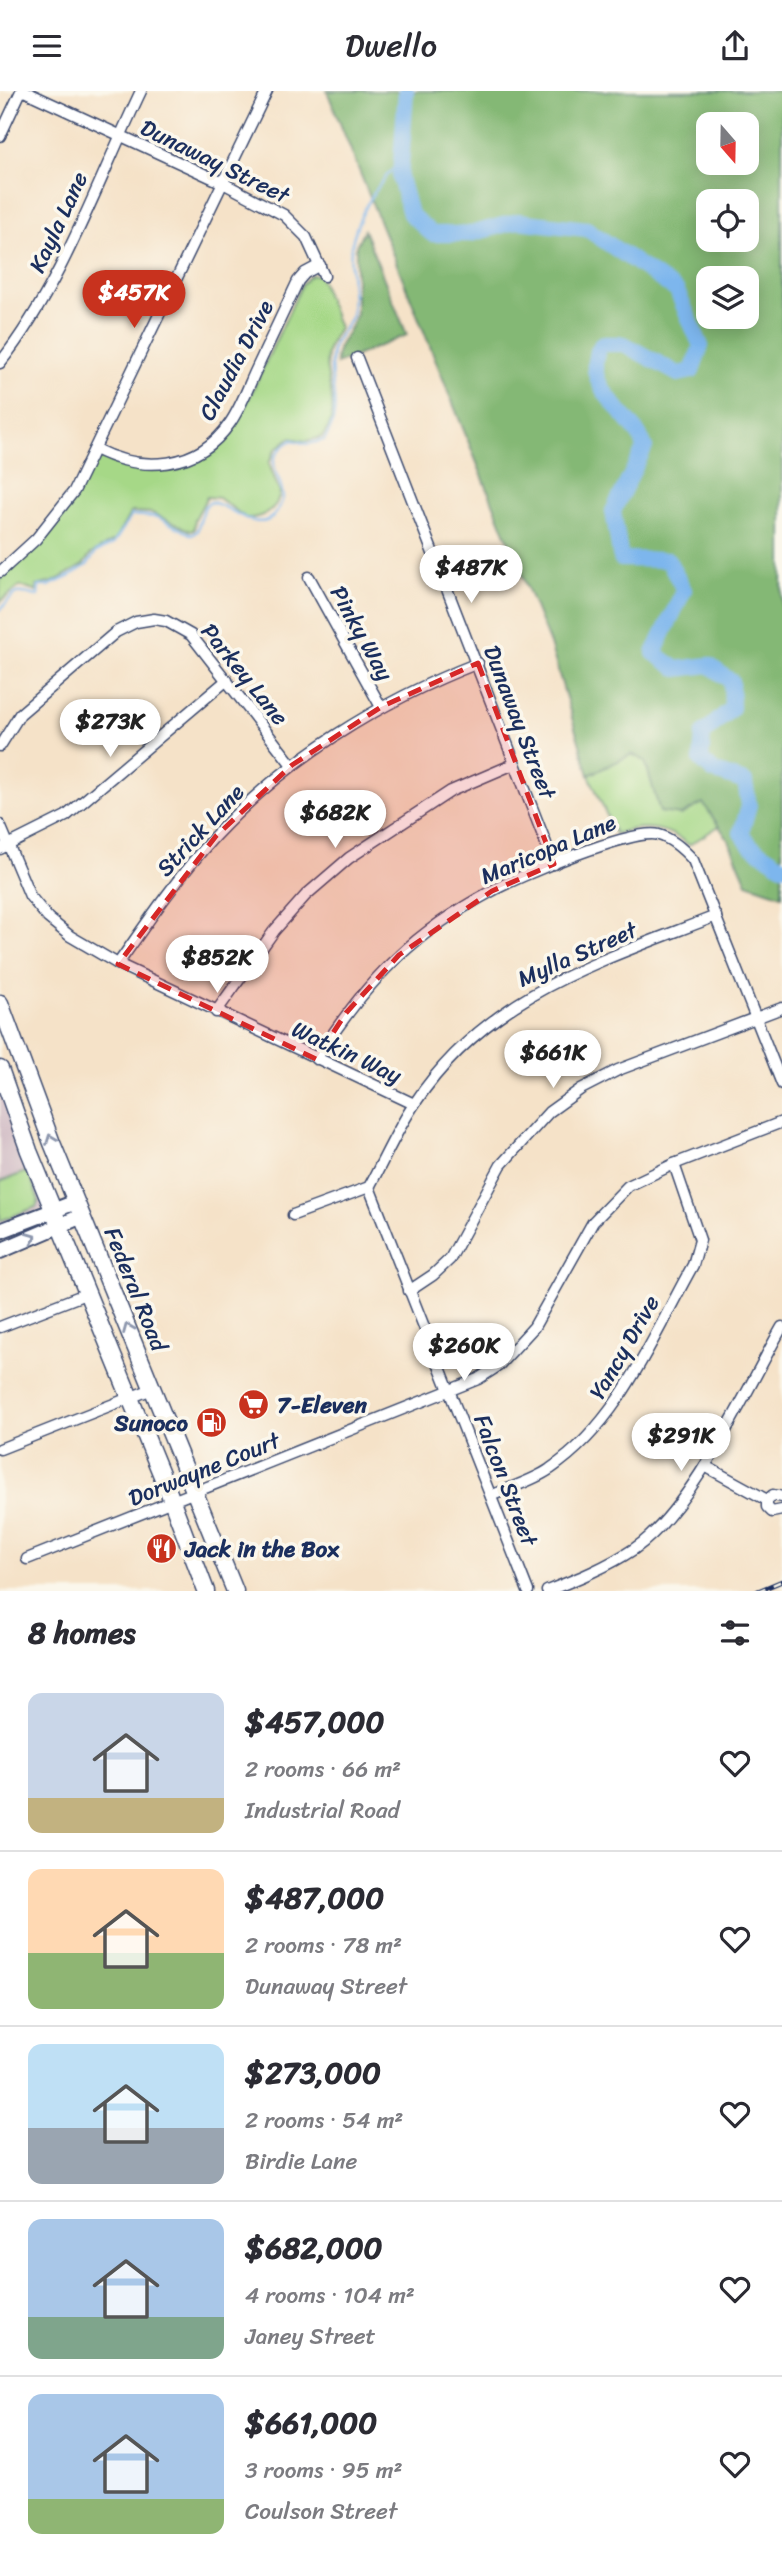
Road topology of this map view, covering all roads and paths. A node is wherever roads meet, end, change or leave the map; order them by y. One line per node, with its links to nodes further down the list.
1 (22, 91): 4 (street); 5 (street, Dunaway Street)
2 (141, 91): 5 (street, Kayla Lane)
3 (267, 91): 6 (street)
4 (0, 136)
5 (119, 136): 6 (street, Dunaway Street); 10 (street, Kayla Lane)
6 (220, 182): 7 (street, Dunaway Street); 11 (street)
7 (320, 265): 8 (street, Dunaway Street); 11 (street, Claudia Drive)
8 (324, 276)
9 (357, 358): 14 (street, Dunaway Street)
10 (0, 363)
11 (95, 449): 12 (street)
12 (0, 572)
13 (309, 577): 16 (street, Pinky Way)
14 (478, 663): 16 (street, Strick Lane); 18 (street, Dunaway Street)
15 (227, 680): 17 (street, Parkey Lane); 19 (street, Parkey Lane); 21 (street)
16 (381, 707): 19 (street, Strick Lane)
17 (0, 746)
18 (514, 764): 22 (street, Dunaway Street); 27 (street)
19 (292, 765): 24 (street, Strick Lane)
20 (0, 825): 21 (street)
21 (4, 847): 24 (street, Watkin Way)
22 (554, 864): 23 (street, Maricopa Lane); 30 (street, Maricopa Lane)
23 (716, 916): 28 (street); 33 (street, Mylla Street)
24 (118, 964): 27 (street, Watkin Way)
25 (0, 1003): 29 (main road, Federal Road)
26 (782, 1008): 28 (street)
27 (216, 1011): 30 (street, Watkin Way)
28 (755, 1017): 32 (street); 43 (street)
29 (6, 1033): 37 (main road, Federal Road, one-way to 29)
30 (316, 1059): 33 (street, Watkin Way)
31 (0, 1069): 38 (main road, Federal Road)
32 (782, 1084)
33 (414, 1104): 36 (street, Mylla Street)
34 (782, 1122): 35 (street, Dorwayne Court)
35 (674, 1164): 48 (street, Dorwayne Court); 53 (street, Yancy Drive)
36 (369, 1187): 39 (street); 43 (street, Falcon Street)
37 (79, 1209): 38 (street); 40 (street); 47 (main road, Federal Road, one-way to 37)
38 (54, 1210): 40 (main road, Federal Road); 41 (street)
39 (293, 1215)
40 (61, 1227): 42 (street, one-way to 40); 44 (main road, Federal Road)
41 (0, 1231)
42 (0, 1251)
43 (409, 1291): 48 (street, Falcon Street)
44 (88, 1293): 45 (street); 49 (main road, Federal Road)
45 (0, 1327)
46 (782, 1327): 51 (street)
47 (152, 1389): 49 (street); 52 (main road, Federal Road)
48 (451, 1391): 52 (street, Dorwayne Court); 53 (street, Falcon Street)
49 (130, 1398): 50 (street); 56 (main road, Federal Road)
50 (0, 1449)
51 (705, 1466): 55 (street); 62 (street)
52 (194, 1494): 56 (street, Dorwayne Court); 60 (main road, Federal Road)
53 (491, 1496): 61 (street, Falcon Street)
54 (782, 1497): 55 (street)
55 (768, 1500): 57 (street)
56 (173, 1502): 58 (street, Dorwayne Court); 59 (main road, Federal Road)
57 (782, 1510)
58 (27, 1559)
59 (206, 1591)
60 (235, 1591)
61 (528, 1591)
62 (547, 1591)

